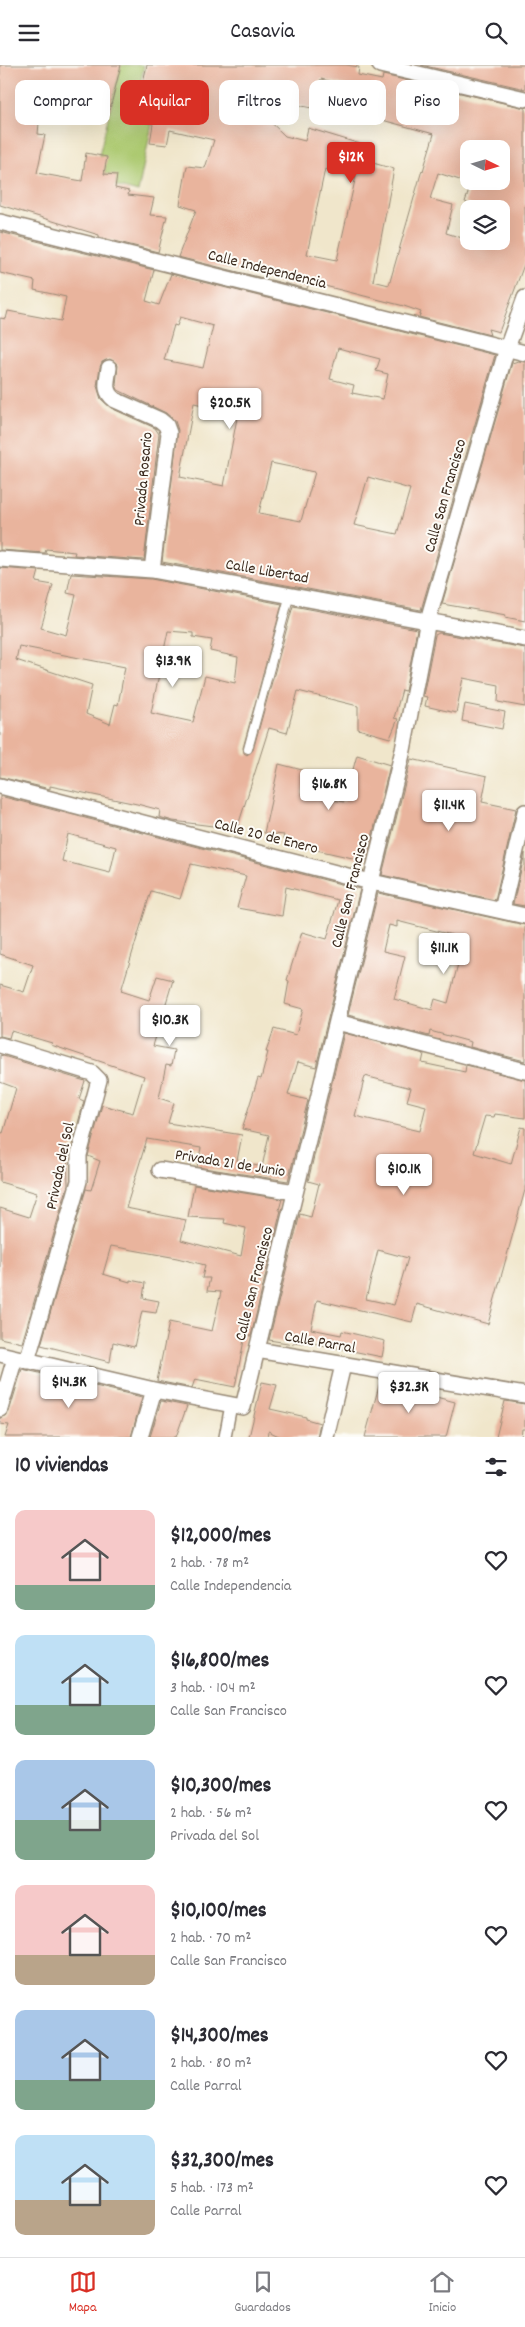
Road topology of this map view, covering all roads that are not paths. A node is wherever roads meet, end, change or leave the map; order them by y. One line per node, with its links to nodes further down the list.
1 (380, 65): 2 (street)
2 (420, 69): 3 (street)
3 (525, 99)
4 (0, 222): 6 (street, Calle Independencia)
5 (525, 299): 6 (street, Calle San Francisco)
6 (507, 348): 7 (street, Calle Independencia); 12 (street, Calle San Francisco)
7 (525, 353)
8 (109, 368): 10 (street, Privada Rosario)
9 (0, 559): 10 (street, Calle Libertad)
10 (152, 570): 11 (street, Calle Libertad)
11 (290, 594): 12 (street, Calle Libertad); 14 (lane)
12 (428, 620): 13 (street, Calle Libertad); 17 (street, Calle San Francisco)
13 (525, 639)
14 (248, 749)
15 (0, 786): 17 (street, Calle 20 de Enero)
16 (525, 812): 18 (street)
17 (371, 881): 18 (street, Calle 20 de Enero); 20 (street, Calle San Francisco)
18 (502, 911): 19 (street, Calle 20 de Enero)
19 (525, 915)
20 (337, 1022): 22 (street); 24 (street, Calle San Francisco)
21 (0, 1045): 27 (street, Privada del Sol)
22 (525, 1071)
23 (160, 1170): 24 (street, Privada 21 de Junio)
24 (295, 1192): 25 (street, Calle San Francisco)
25 (257, 1349): 28 (street, Calle Parral); 31 (street, Calle San Francisco)
26 (0, 1354): 27 (street)
27 (21, 1360): 29 (street); 32 (street)
28 (343, 1365): 30 (street, Calle Parral); 35 (street)
29 (154, 1390): 31 (street); 33 (street)
30 (525, 1395)
31 (237, 1406): 34 (street)
32 (0, 1409)
33 (140, 1437)
34 (225, 1437)
35 (326, 1437)

